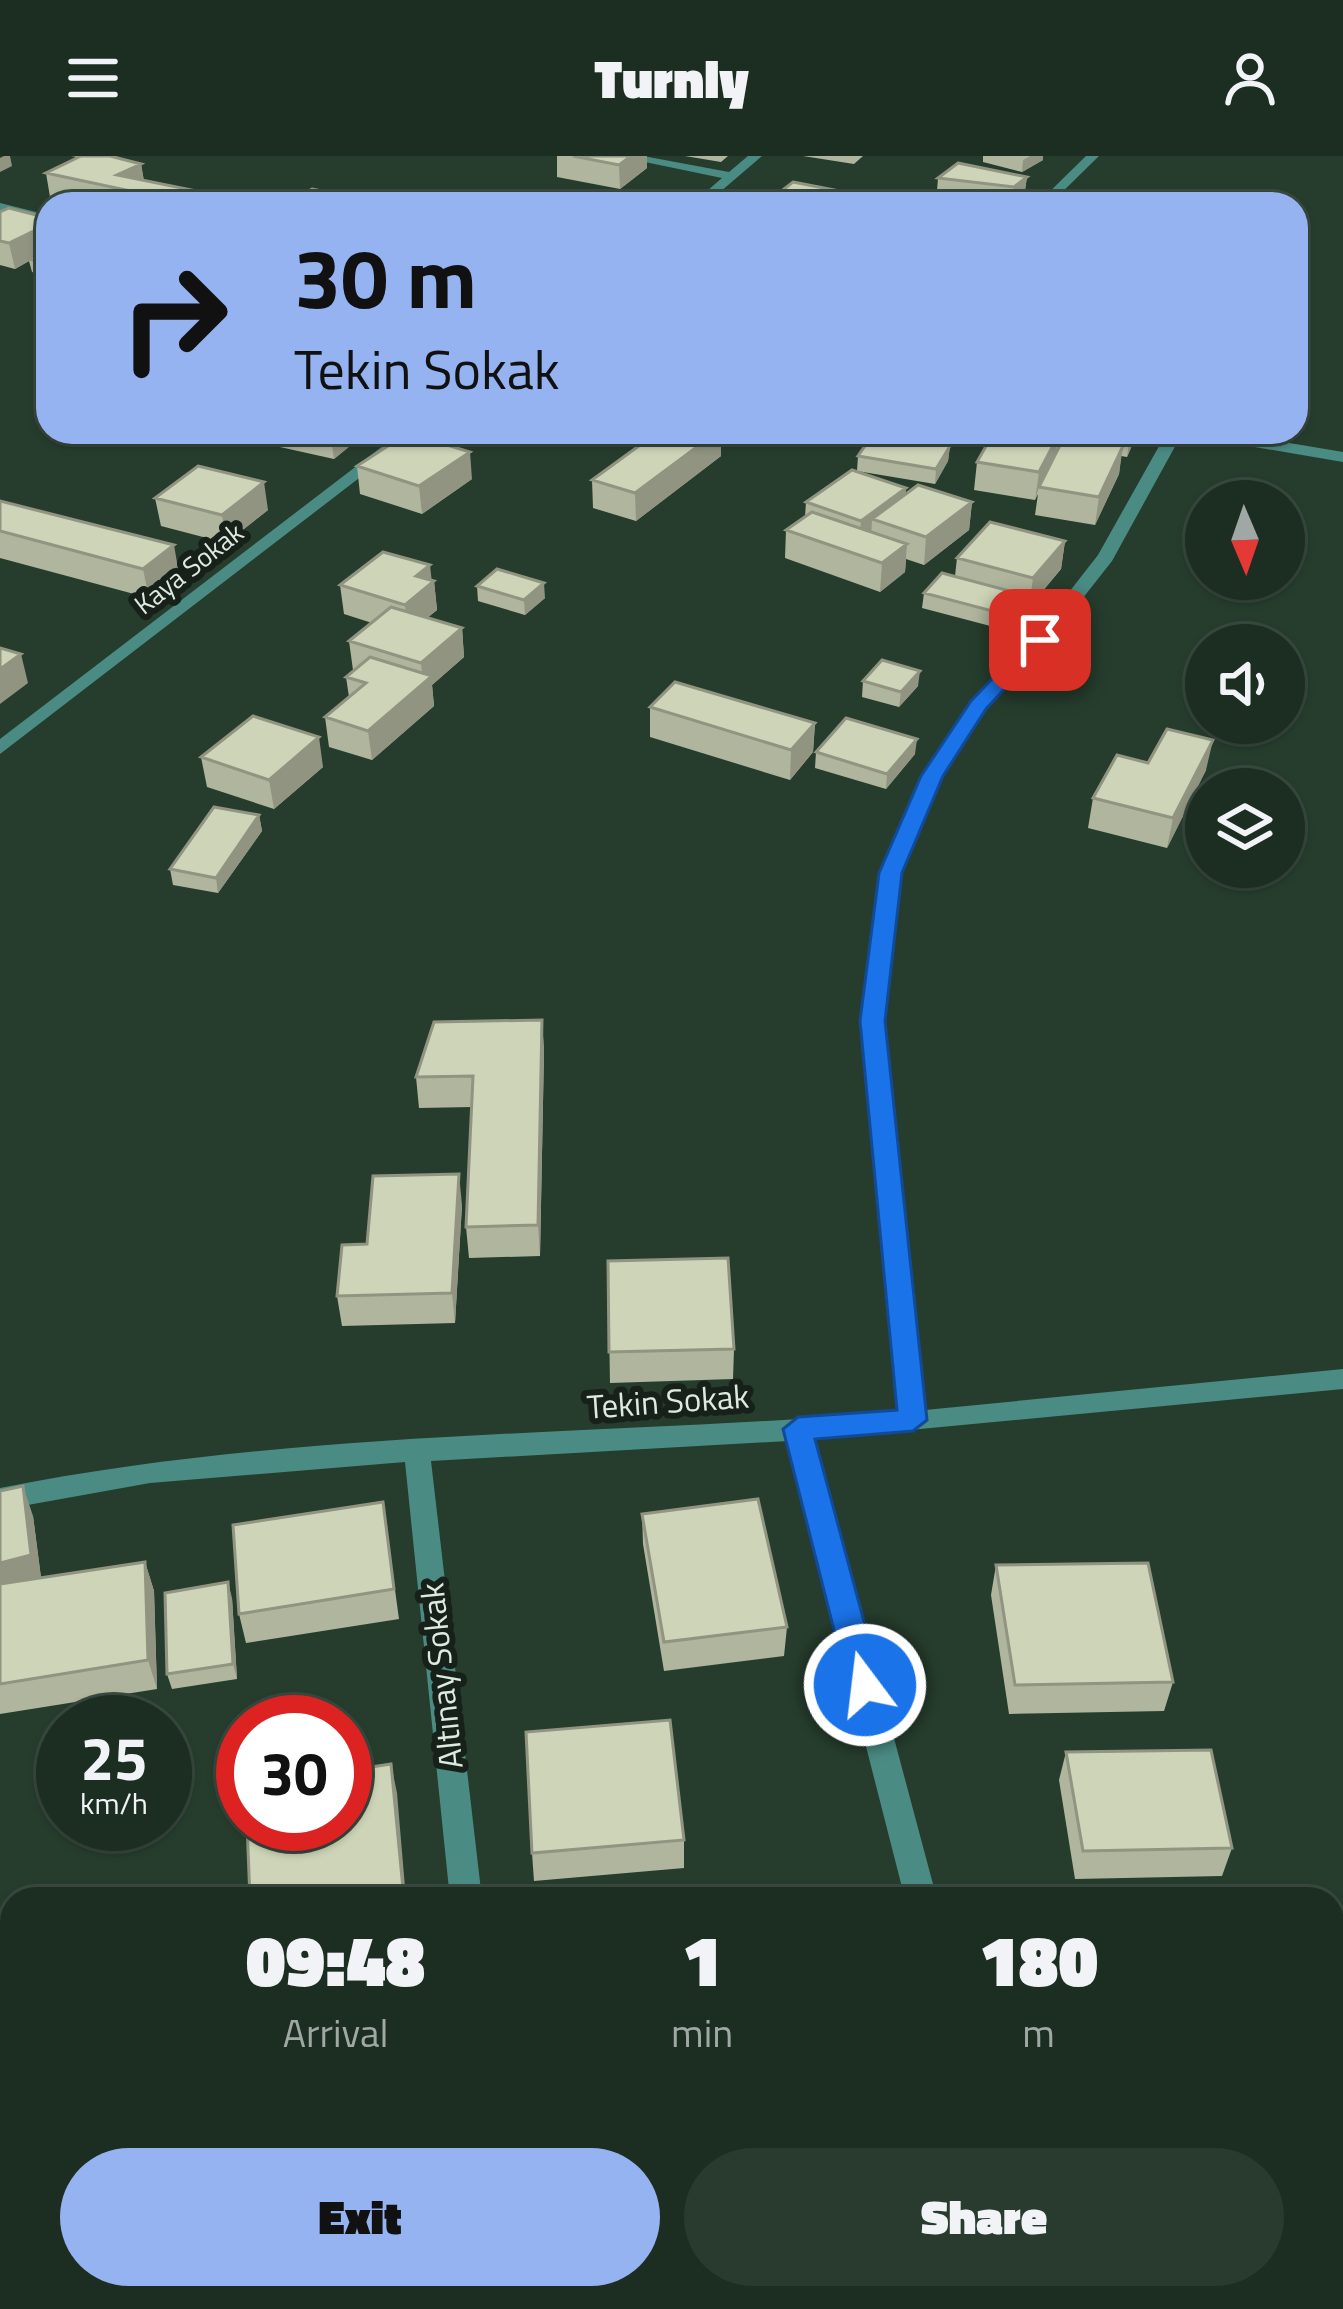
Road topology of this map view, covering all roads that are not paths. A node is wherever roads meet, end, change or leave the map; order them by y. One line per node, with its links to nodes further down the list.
1 (622, 156): 4 (street)
2 (756, 156): 4 (street)
3 (1093, 156): 6 (street)
4 (732, 176): 5 (street)
5 (713, 192)
6 (1056, 192)
7 (0, 207): 8 (street)
8 (36, 216)
9 (395, 444): 13 (street, Kaya Sokak)
10 (1168, 444): 15 (street)
11 (1267, 444): 12 (street)
12 (1343, 457)
13 (0, 748)
14 (1343, 1378): 15 (street, Tekin Sokak)
15 (913, 1420): 16 (street, Tekin Sokak)
16 (798, 1429): 17 (street, Tekin Sokak); 20 (street)
17 (417, 1452): 18 (street, Tekin Sokak); 19 (street, Altınay Sokak)
18 (0, 1498)
19 (465, 1887)
20 (918, 1887)

